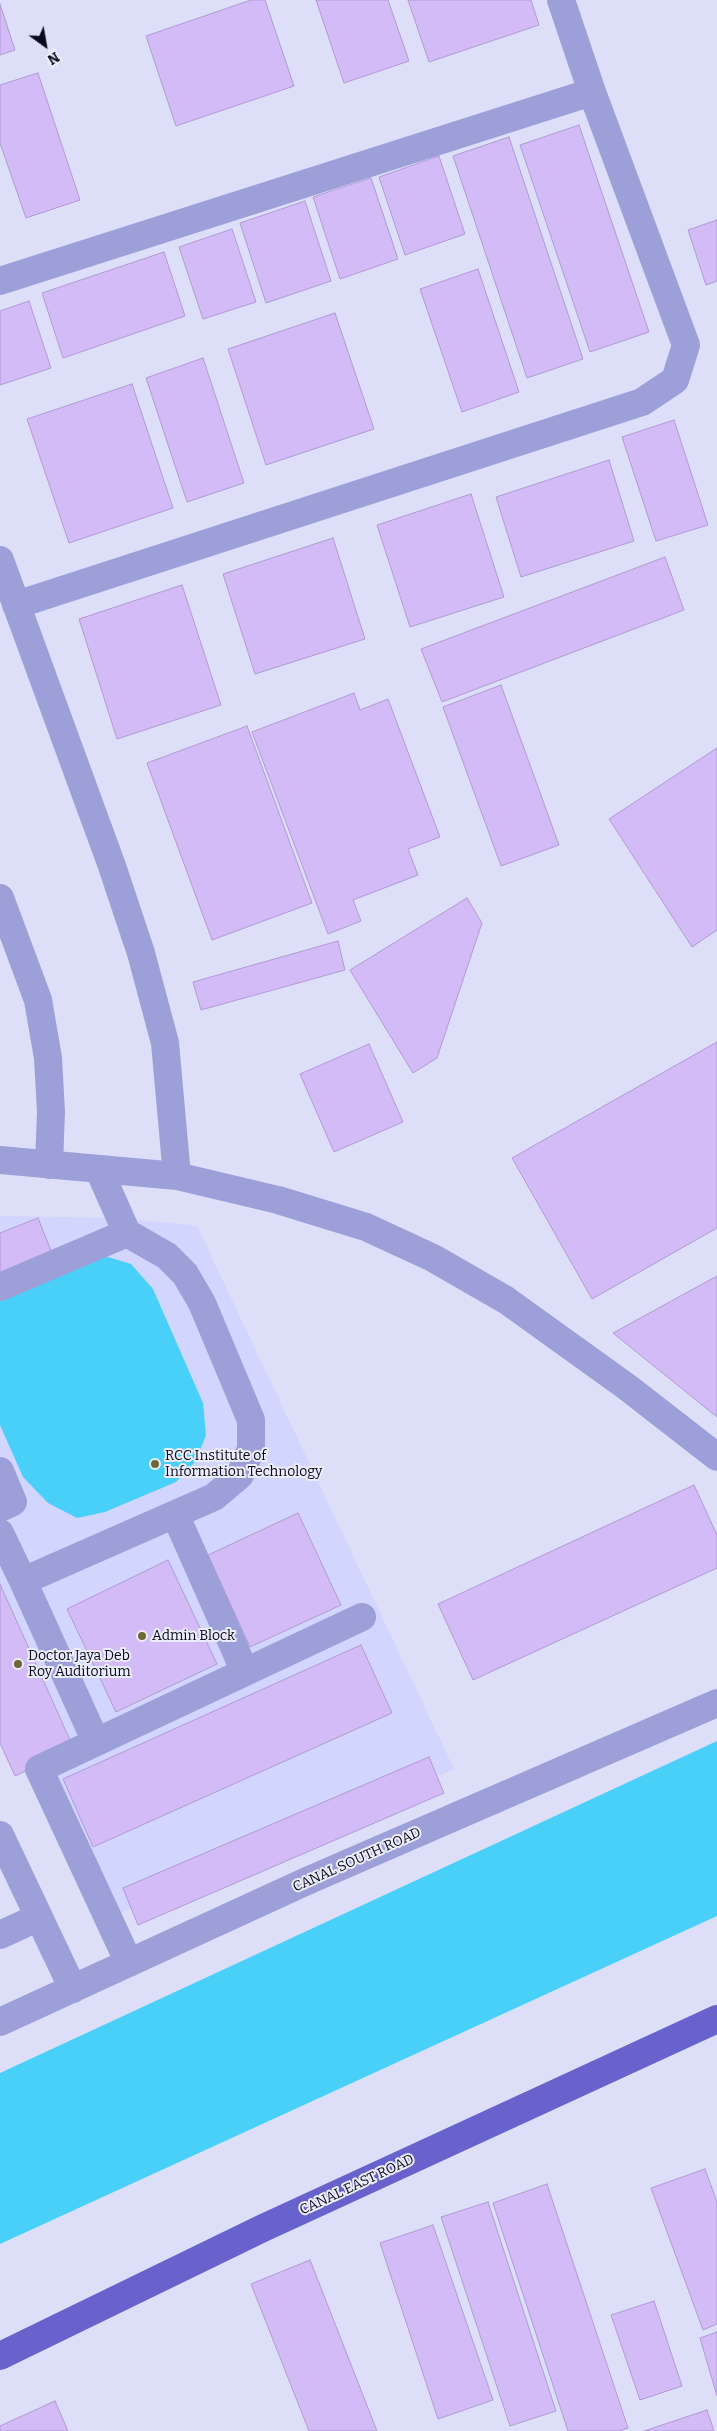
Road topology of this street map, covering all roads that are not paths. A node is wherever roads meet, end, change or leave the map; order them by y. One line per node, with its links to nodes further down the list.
1 (561, 0): 2 (street)
2 (592, 92): 3 (street); 5 (street)
3 (0, 280)
4 (0, 560): 5 (street)
5 (16, 605): 10 (street)
6 (0, 898): 8 (street)
7 (0, 1160): 8 (street)
8 (49, 1165): 9 (street)
9 (99, 1170): 10 (street); 11 (street)
10 (177, 1176): 13 (street)
11 (127, 1233): 12 (street); 16 (street)
12 (0, 1287)
13 (717, 1457)
14 (0, 1471): 15 (street)
15 (0, 1508)
16 (175, 1514): 18 (street); 20 (street)
17 (0, 1533): 18 (street)
18 (23, 1581): 22 (street)
19 (362, 1617): 20 (street)
20 (245, 1672): 22 (street)
21 (717, 1703): 26 (street, CANAL SOUTH ROAD)
22 (96, 1742): 26 (street)
23 (0, 1835): 24 (street)
24 (37, 1918): 25 (street); 27 (street)
25 (0, 1935)
26 (129, 1963): 27 (street, CANAL SOUTH ROAD)
27 (73, 1989): 29 (street, CANAL SOUTH ROAD)
28 (717, 2019): 30 (main road, CANAL EAST ROAD)
29 (0, 2022)
30 (0, 2356)

